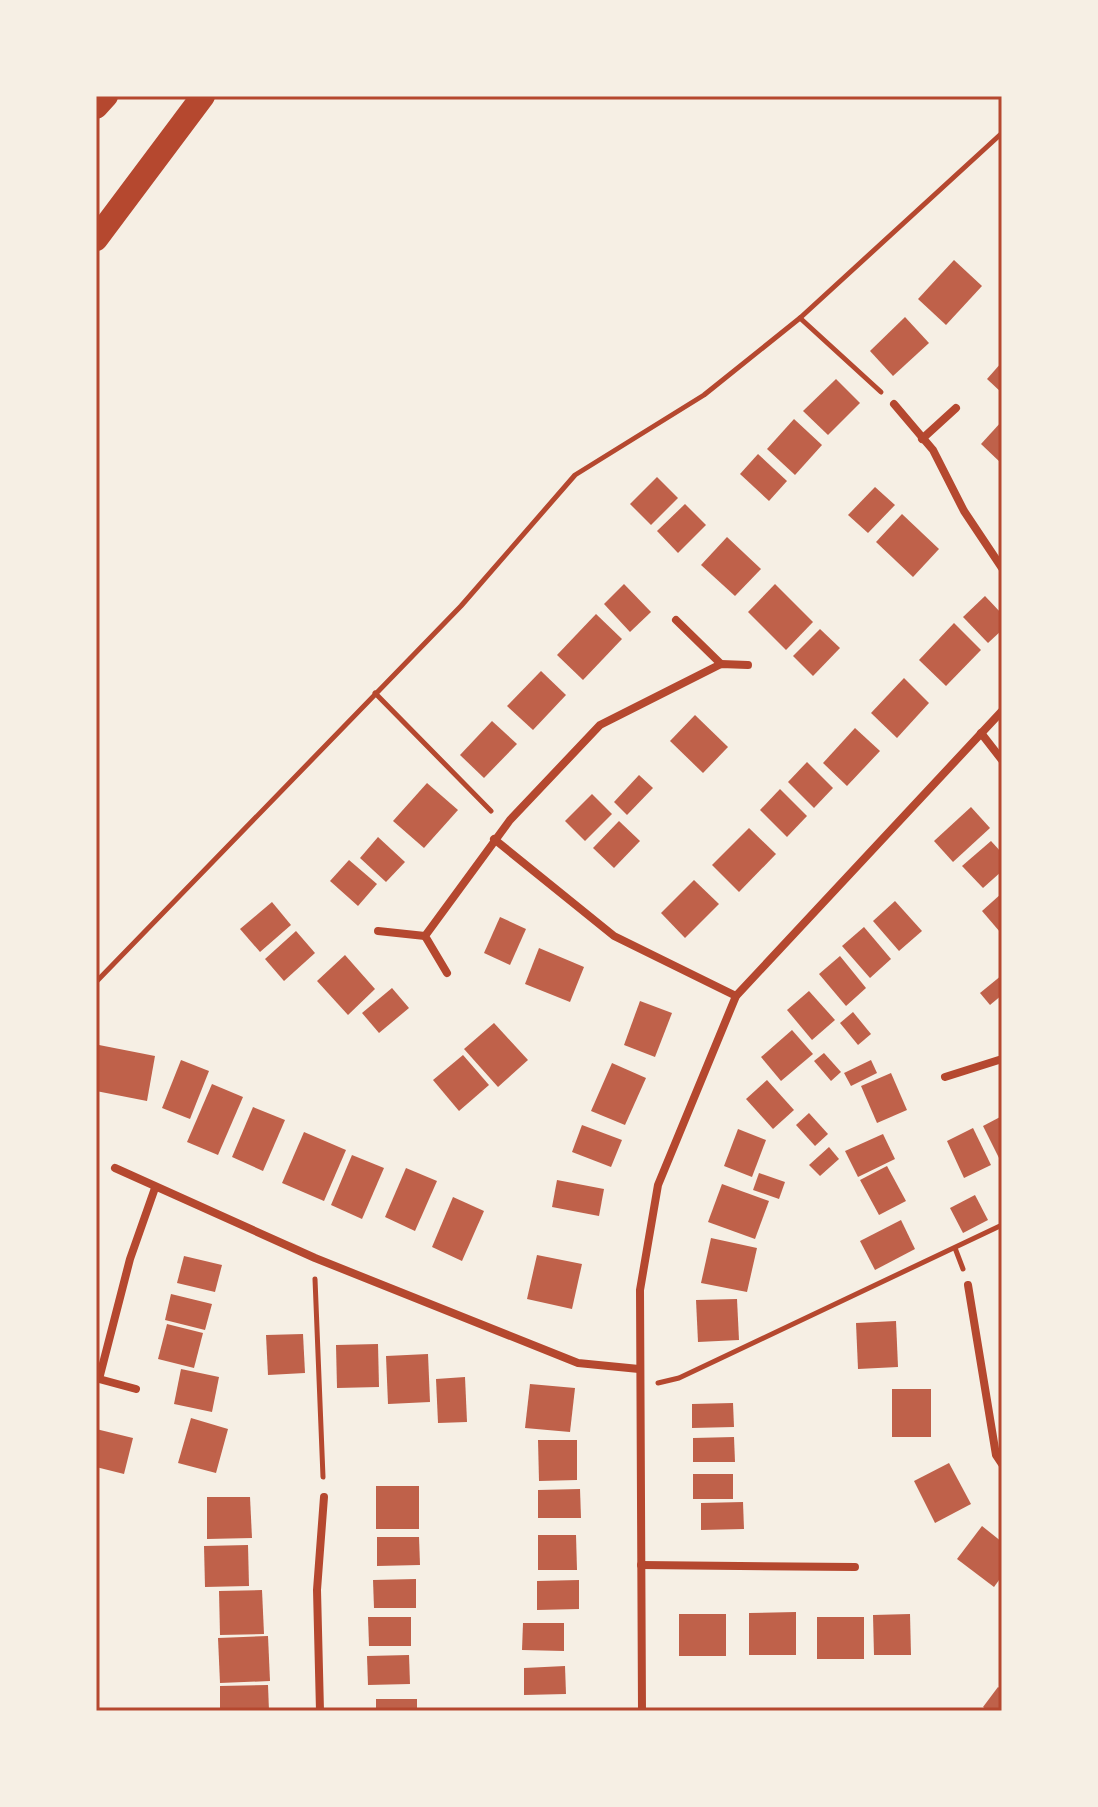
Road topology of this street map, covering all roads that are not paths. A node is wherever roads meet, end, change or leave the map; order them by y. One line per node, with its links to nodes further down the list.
1 (106, 96): 3 (highway)
2 (203, 96): 4 (highway); 5 (highway)
3 (96, 107)
4 (96, 213)
5 (96, 239)
6 (894, 404): 8 (street)
7 (956, 408): 8 (street)
8 (922, 439): 9 (street)
9 (1002, 568)
10 (676, 620): 11 (street)
11 (721, 664): 12 (street); 16 (street)
12 (748, 665)
13 (1002, 711): 14 (street)
14 (981, 733): 15 (street); 20 (street)
15 (1002, 760)
16 (494, 839): 18 (street); 20 (street)
17 (378, 931): 18 (street)
18 (425, 936): 19 (street)
19 (447, 973)
20 (736, 996): 26 (street)
21 (1002, 1059): 22 (street)
22 (945, 1077)
23 (115, 1168): 24 (street)
24 (155, 1188): 26 (street); 27 (street)
25 (968, 1285): 29 (street)
26 (639, 1369): 31 (street)
27 (98, 1379): 28 (street)
28 (136, 1389)
29 (1002, 1464)
30 (324, 1497): 33 (street)
31 (641, 1565): 32 (street); 34 (street)
32 (855, 1567)
33 (320, 1711)
34 (642, 1711)

